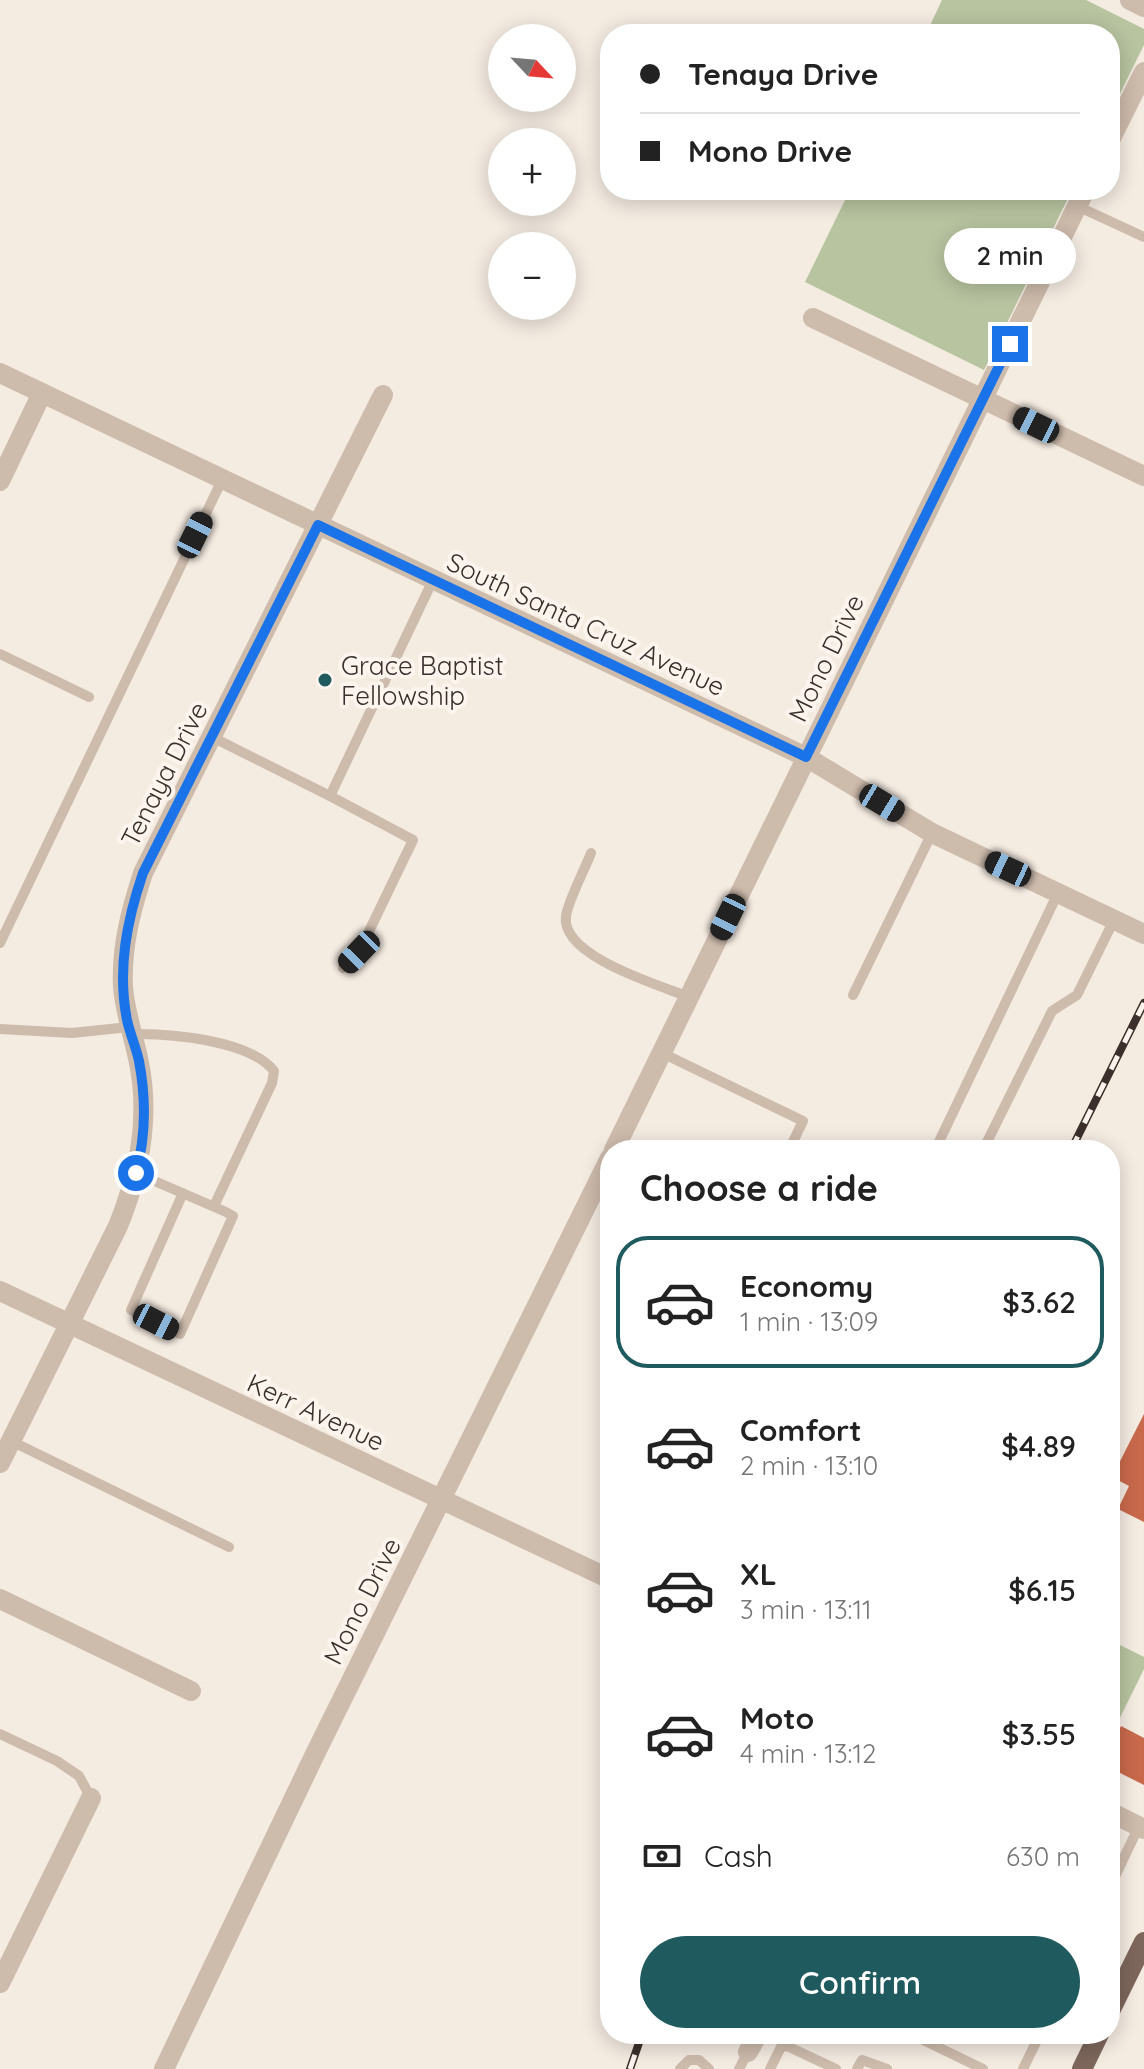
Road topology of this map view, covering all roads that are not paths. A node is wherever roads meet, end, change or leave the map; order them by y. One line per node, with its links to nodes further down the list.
1 (1130, 0): 2 (street)
2 (1144, 7)
3 (1144, 72): 4 (street)
4 (1120, 120)
5 (1080, 200): 12 (street, Mono Drive)
6 (1084, 200): 7 (lane)
7 (1144, 237)
8 (813, 318): 12 (street)
9 (0, 373): 10 (street, South Santa Cruz Avenue)
10 (42, 393): 14 (street, South Santa Cruz Avenue); 15 (street)
11 (383, 395): 16 (street, Tenaya Drive)
12 (983, 399): 13 (street); 21 (street, Mono Drive)
13 (1144, 476)
14 (222, 480): 16 (street, South Santa Cruz Avenue); 28 (lane)
15 (0, 481)
16 (318, 525): 17 (street, South Santa Cruz Avenue); 20 (street, Tenaya Drive)
17 (433, 580): 21 (street, South Santa Cruz Avenue); 22 (lane)
18 (0, 654): 19 (lane)
19 (89, 697)
20 (212, 737): 22 (lane); 33 (street, Tenaya Drive)
21 (806, 757): 23 (street, South Santa Cruz Avenue); 31 (street, Mono Drive)
22 (330, 796): 29 (lane)
23 (932, 833): 25 (street, South Santa Cruz Avenue); 30 (lane)
24 (591, 853): 31 (lane)
25 (1058, 893): 26 (street, South Santa Cruz Avenue); 37 (lane)
26 (1114, 920): 27 (street, South Santa Cruz Avenue); 38 (lane)
27 (1144, 934)
28 (0, 943)
29 (343, 968)
30 (853, 995)
31 (689, 997): 34 (street, Mono Drive)
32 (0, 1029): 33 (lane)
33 (130, 1031): 39 (street, Tenaya Drive); 42 (lane)
34 (662, 1053): 35 (street, Mono Drive); 36 (lane)
35 (619, 1140)
36 (794, 1140)
37 (940, 1140)
38 (988, 1140)
39 (136, 1173): 41 (lane); 44 (street, Tenaya Drive)
40 (600, 1178): 47 (street, Mono Drive)
41 (183, 1193): 42 (lane); 42 (lane)
42 (214, 1206)
43 (0, 1291): 44 (street, Kerr Avenue)
44 (69, 1326): 45 (street, Tenaya Drive); 47 (street, Kerr Avenue)
45 (11, 1441): 46 (street, Tenaya Drive); 48 (lane)
46 (0, 1463)
47 (442, 1500): 49 (street, Kerr Avenue); 64 (street, Mono Drive)
48 (229, 1547)
49 (600, 1574)
50 (0, 1599): 51 (street)
51 (191, 1691)
52 (0, 1734): 53 (lane)
53 (91, 1798): 59 (street)
54 (1120, 1817): 55 (street)
55 (1142, 1828): 56 (lane)
56 (1120, 1869)
57 (1144, 1942): 58 (main road)
58 (1137, 1973): 60 (main road)
59 (0, 1983)
60 (1120, 1997)
61 (932, 2044): 71 (lane)
62 (1035, 2044): 72 (lane)
63 (1094, 2044): 73 (main road)
64 (164, 2069)
65 (680, 2069): 66 (lane)
66 (709, 2069)
67 (770, 2069): 68 (lane)
68 (836, 2069)
69 (857, 2069): 70 (lane)
70 (887, 2069)
71 (983, 2069)
72 (1023, 2069)
73 (1082, 2069)

